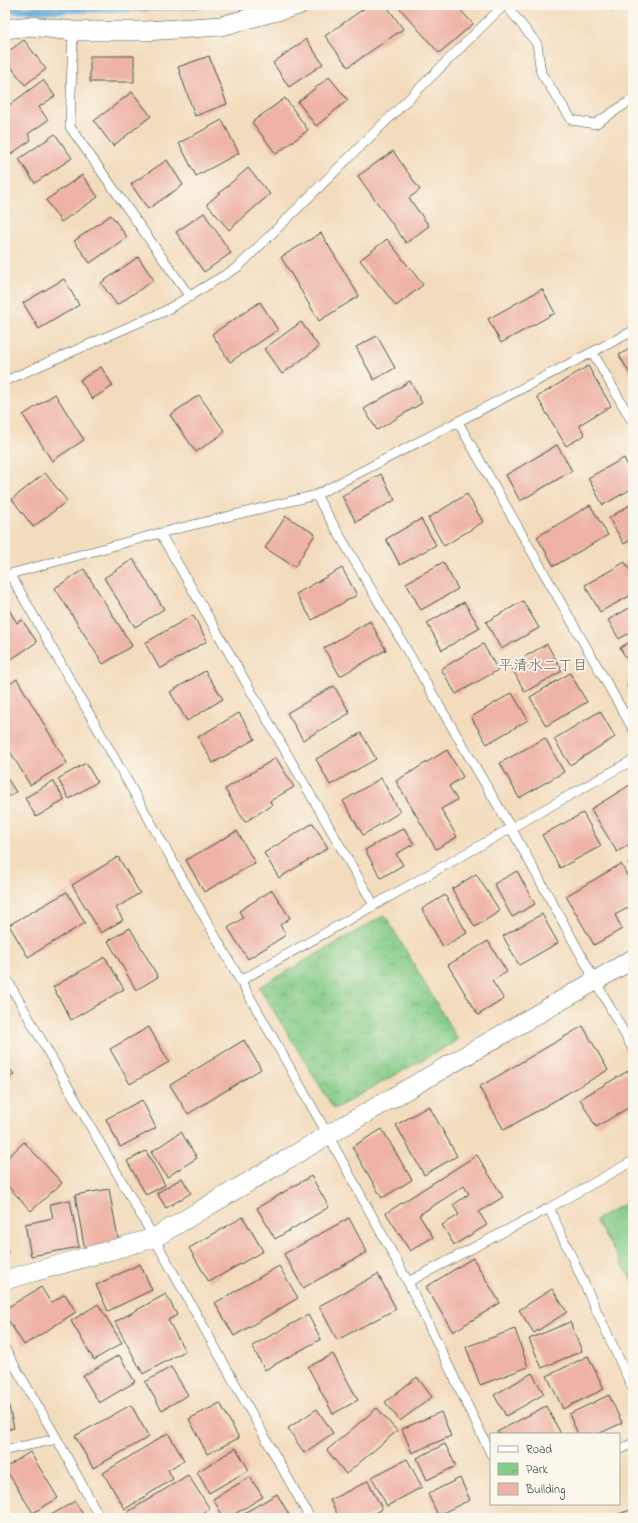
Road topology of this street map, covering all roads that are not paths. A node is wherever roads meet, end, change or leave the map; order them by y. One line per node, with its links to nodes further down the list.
1 (299, 5): 4 (street)
2 (505, 5): 5 (lane); 6 (lane)
3 (5, 29): 4 (street)
4 (73, 31): 6 (lane)
5 (633, 99)
6 (190, 296): 9 (lane)
7 (633, 331): 8 (lane)
8 (593, 352): 10 (lane); 11 (lane)
9 (5, 381)
10 (458, 422): 12 (lane); 15 (lane)
11 (633, 423)
12 (316, 495): 13 (lane); 17 (lane)
13 (160, 533): 14 (lane); 18 (lane)
14 (7, 576): 21 (lane)
15 (633, 729)
16 (633, 760): 17 (lane)
17 (511, 828): 18 (lane); 22 (lane)
18 (374, 905): 21 (lane)
19 (633, 959): 22 (street)
20 (5, 976): 27 (lane)
21 (240, 981): 24 (lane)
22 (595, 981): 23 (lane); 24 (street)
23 (633, 1050)
24 (328, 1135): 27 (street); 29 (lane)
25 (633, 1161): 26 (lane)
26 (549, 1208): 29 (lane); 31 (lane)
27 (154, 1238): 28 (street); 38 (lane)
28 (5, 1280)
29 (408, 1282): 36 (lane)
30 (5, 1348): 32 (lane)
31 (633, 1389)
32 (57, 1439): 34 (lane); 37 (lane)
33 (633, 1443): 35 (lane)
34 (5, 1450)
35 (620, 1450)
36 (490, 1452)
37 (100, 1518)
38 (310, 1518)

